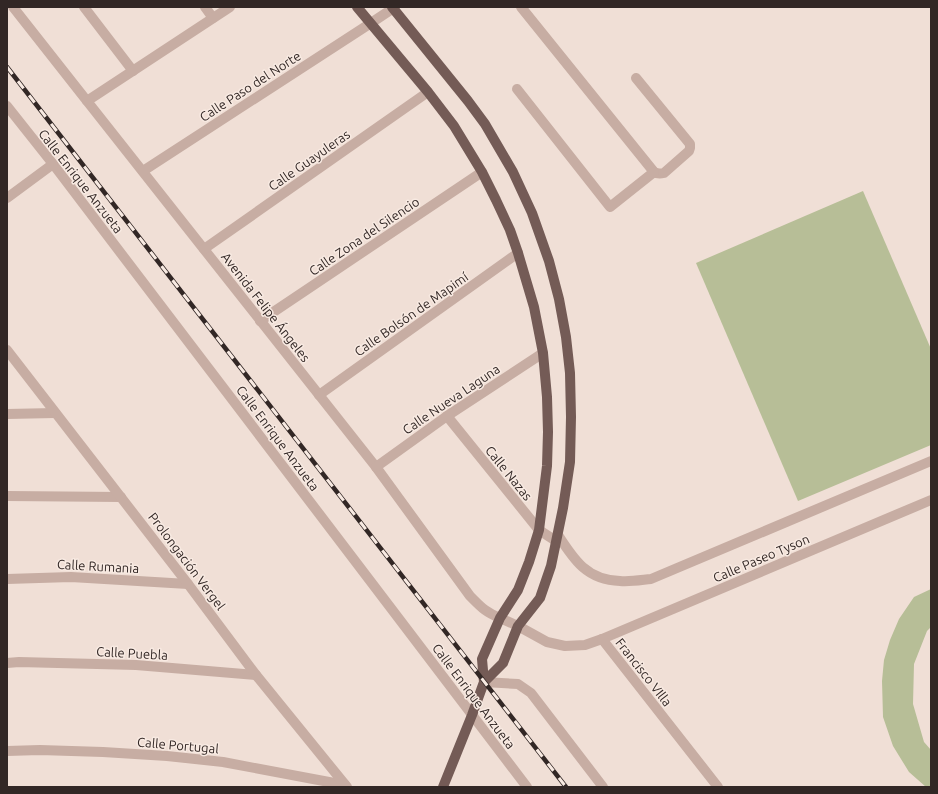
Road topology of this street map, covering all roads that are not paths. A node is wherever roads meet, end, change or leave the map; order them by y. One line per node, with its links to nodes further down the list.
1 (13, 7): 14 (street, Avenida Felipe Ángeles)
2 (84, 7): 10 (street)
3 (205, 7): 8 (street)
4 (230, 7): 8 (street)
5 (358, 7): 9 (main road)
6 (393, 7): 9 (street, Calle Paso del Norte); 36 (main road)
7 (521, 7): 19 (street)
8 (213, 18): 10 (street)
9 (372, 23): 13 (main road); 17 (street, Calle Paso del Norte)
10 (133, 71): 14 (street)
11 (636, 78): 19 (street)
12 (517, 89): 19 (street)
13 (428, 92): 18 (main road); 21 (street, Calle Guayuleras)
14 (87, 101): 17 (street, Avenida Felipe Ángeles)
15 (7, 106): 16 (street, Calle Enrique Anzueta)
16 (53, 164): 20 (street); 45 (street, Calle Enrique Anzueta)
17 (142, 171): 21 (street, Avenida Felipe Ángeles)
18 (482, 172): 22 (main road); 23 (street, Calle Zona del Silencio)
19 (654, 172)
20 (7, 198)
21 (204, 249): 23 (street, Avenida Felipe Ángeles)
22 (518, 253): 25 (main road); 26 (street, Calle Bolsón de Mapimí)
23 (260, 321): 26 (street, Avenida Felipe Ángeles)
24 (7, 350): 27 (street, Prolongación Vergel)
25 (543, 353): 29 (street, Calle Nueva Laguna); 35 (main road)
26 (319, 395): 31 (street, Avenida Felipe Ángeles)
27 (55, 413): 28 (street); 33 (street, Prolongación Vergel)
28 (7, 414)
29 (447, 416): 31 (street, Calle Nueva Laguna); 35 (street, Calle Nazas)
30 (931, 462): 36 (street)
31 (376, 467): 39 (street, Avenida Felipe Ángeles)
32 (7, 496): 33 (street)
33 (121, 497): 38 (street, Prolongación Vergel)
34 (931, 500): 41 (street, Calle Paseo Tyson)
35 (539, 530): 36 (street, Calle Nazas); 39 (main road)
36 (557, 538): 40 (main road)
37 (7, 579): 38 (street, Calle Rumania)
38 (188, 584): 43 (street, Prolongación Vergel)
39 (500, 618): 40 (street, Francisco VIlla); 44 (main road)
40 (518, 626): 41 (street, Francisco VIlla); 44 (main road)
41 (602, 639): 51 (street, Francisco VIlla)
42 (7, 664): 43 (street, Calle Puebla)
43 (256, 675): 47 (street, Prolongación Vergel)
44 (484, 682): 45 (main road); 50 (street)
45 (472, 715): 48 (main road); 49 (street, Calle Enrique Anzueta)
46 (7, 751): 47 (street, Calle Portugal)
47 (346, 786)
48 (443, 787)
49 (527, 787)
50 (603, 787)
51 (718, 787)

